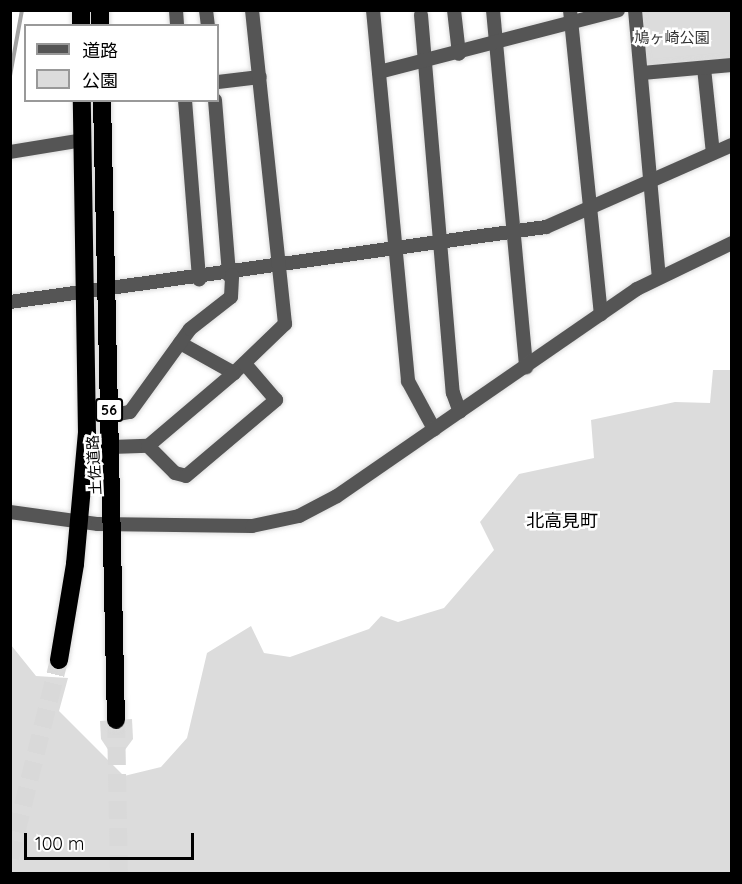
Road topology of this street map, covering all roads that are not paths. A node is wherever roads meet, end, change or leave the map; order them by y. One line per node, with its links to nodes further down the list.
1 (252, 10): 16 (street)
2 (373, 10): 14 (street)
3 (454, 10): 10 (street)
4 (493, 10): 9 (street)
5 (618, 10): 8 (street)
6 (635, 10): 15 (street)
7 (421, 15): 11 (street)
8 (571, 17): 9 (street); 27 (street)
9 (497, 43): 10 (street); 28 (street)
10 (459, 54): 11 (street)
11 (424, 64): 14 (street); 30 (street)
12 (732, 65): 13 (street)
13 (704, 68): 15 (street); 25 (street)
14 (379, 72): 31 (street)
15 (642, 73): 26 (street)
16 (260, 77): 17 (street); 32 (street)
17 (219, 82)
18 (82, 102): 22 (highway, 土佐道路 / 56)
19 (102, 102): 36 (highway, 土佐道路 / 56)
20 (184, 102): 35 (street)
21 (215, 102): 33 (street)
22 (83, 140): 24 (street); 37 (highway, 土佐道路 / 56)
23 (732, 145): 25 (street)
24 (10, 152)
25 (714, 153): 26 (street)
26 (650, 181): 27 (street); 34 (street)
27 (588, 208): 28 (street); 39 (street)
28 (513, 232): 30 (street); 42 (street)
29 (732, 243): 34 (street)
30 (441, 244): 31 (street); 44 (street)
31 (398, 249): 32 (street); 46 (street)
32 (279, 265): 33 (street); 41 (street)
33 (230, 275): 35 (street); 40 (street)
34 (659, 277): 39 (street)
35 (199, 279): 36 (street)
36 (106, 291): 37 (street); 45 (highway, 土佐道路 / 56)
37 (86, 293): 38 (street); 50 (highway, 土佐道路 / 56)
38 (10, 302)
39 (602, 314): 42 (street)
40 (180, 344): 43 (street); 45 (street)
41 (246, 363): 43 (street); 47 (street)
42 (526, 367): 44 (street)
43 (234, 373): 47 (street)
44 (460, 412): 46 (street)
45 (109, 416): 48 (highway, 土佐道路 / 56)
46 (434, 429): 51 (street)
47 (148, 446): 48 (street)
48 (111, 447): 51 (highway, 土佐道路 / 56)
49 (10, 512): 50 (street)
50 (77, 524): 51 (street); 52 (highway, 土佐道路 / 56)
51 (115, 524): 53 (highway, 土佐道路 / 56)
52 (59, 660)
53 (116, 720)

